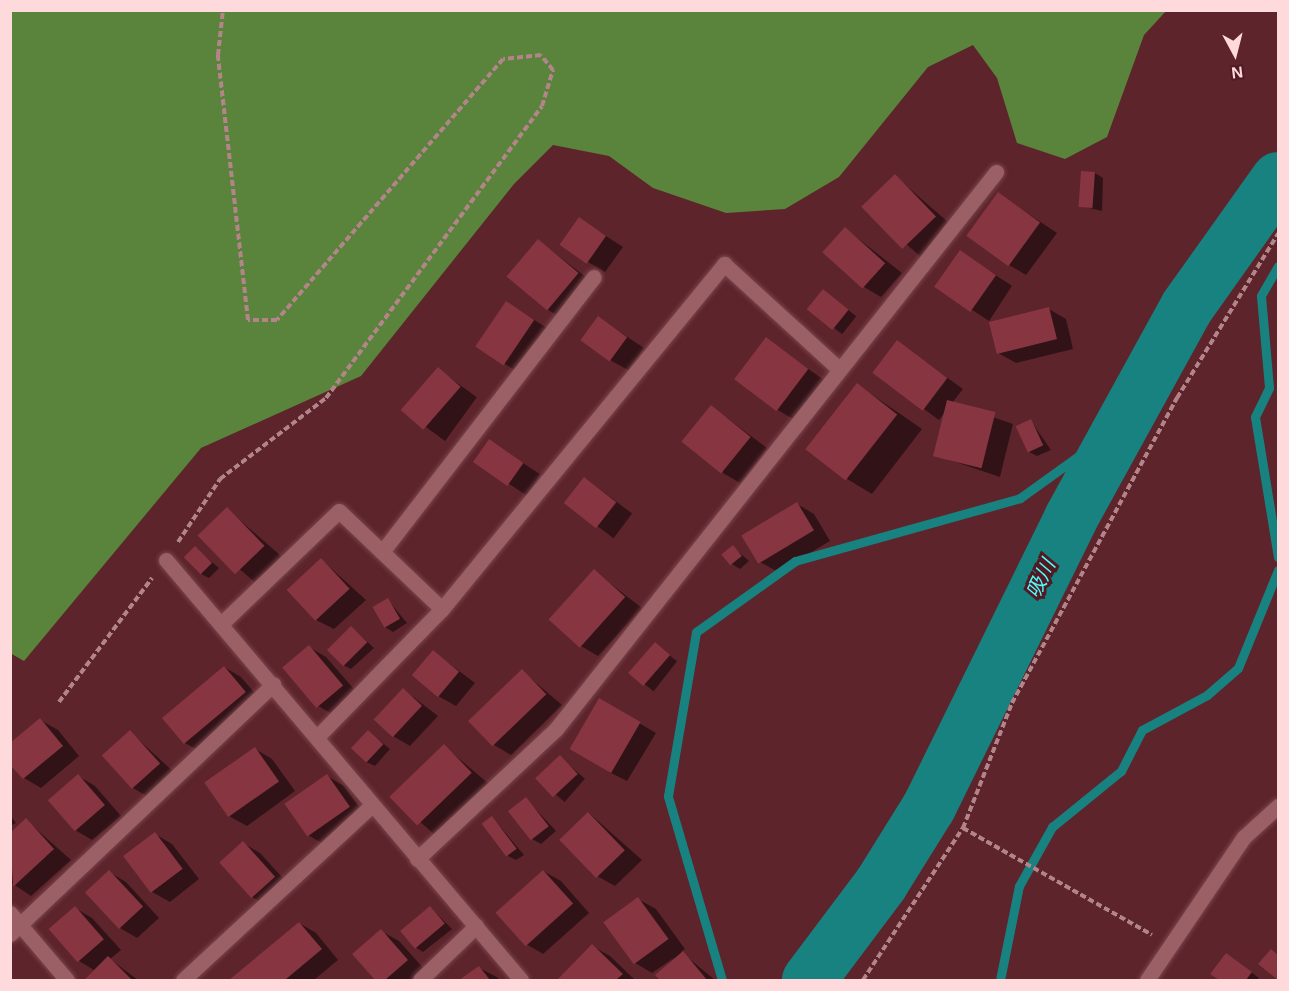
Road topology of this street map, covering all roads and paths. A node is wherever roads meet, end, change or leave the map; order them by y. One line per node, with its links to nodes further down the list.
1 (223, 10): 7 (path)
2 (996, 172): 5 (street)
3 (1278, 234): 15 (path)
4 (594, 277): 6 (street)
5 (838, 368): 8 (street); 16 (street)
6 (382, 552): 8 (street); 9 (street)
7 (166, 560): 9 (street); 11 (path)
8 (442, 609): 12 (street)
9 (221, 624): 10 (street)
10 (273, 684): 12 (street); 19 (street)
11 (59, 702)
12 (318, 736): 13 (street)
13 (372, 806): 16 (street); 22 (street)
14 (1278, 806): 20 (street)
15 (963, 828): 20 (path); 25 (path)
16 (417, 859): 18 (street)
17 (10, 913): 19 (street)
18 (476, 926): 23 (street); 24 (street)
19 (16, 930): 21 (street)
20 (1168, 944): 26 (street)
21 (67, 981)
22 (183, 981)
23 (420, 981)
24 (521, 981)
25 (863, 981)
26 (1147, 981)

